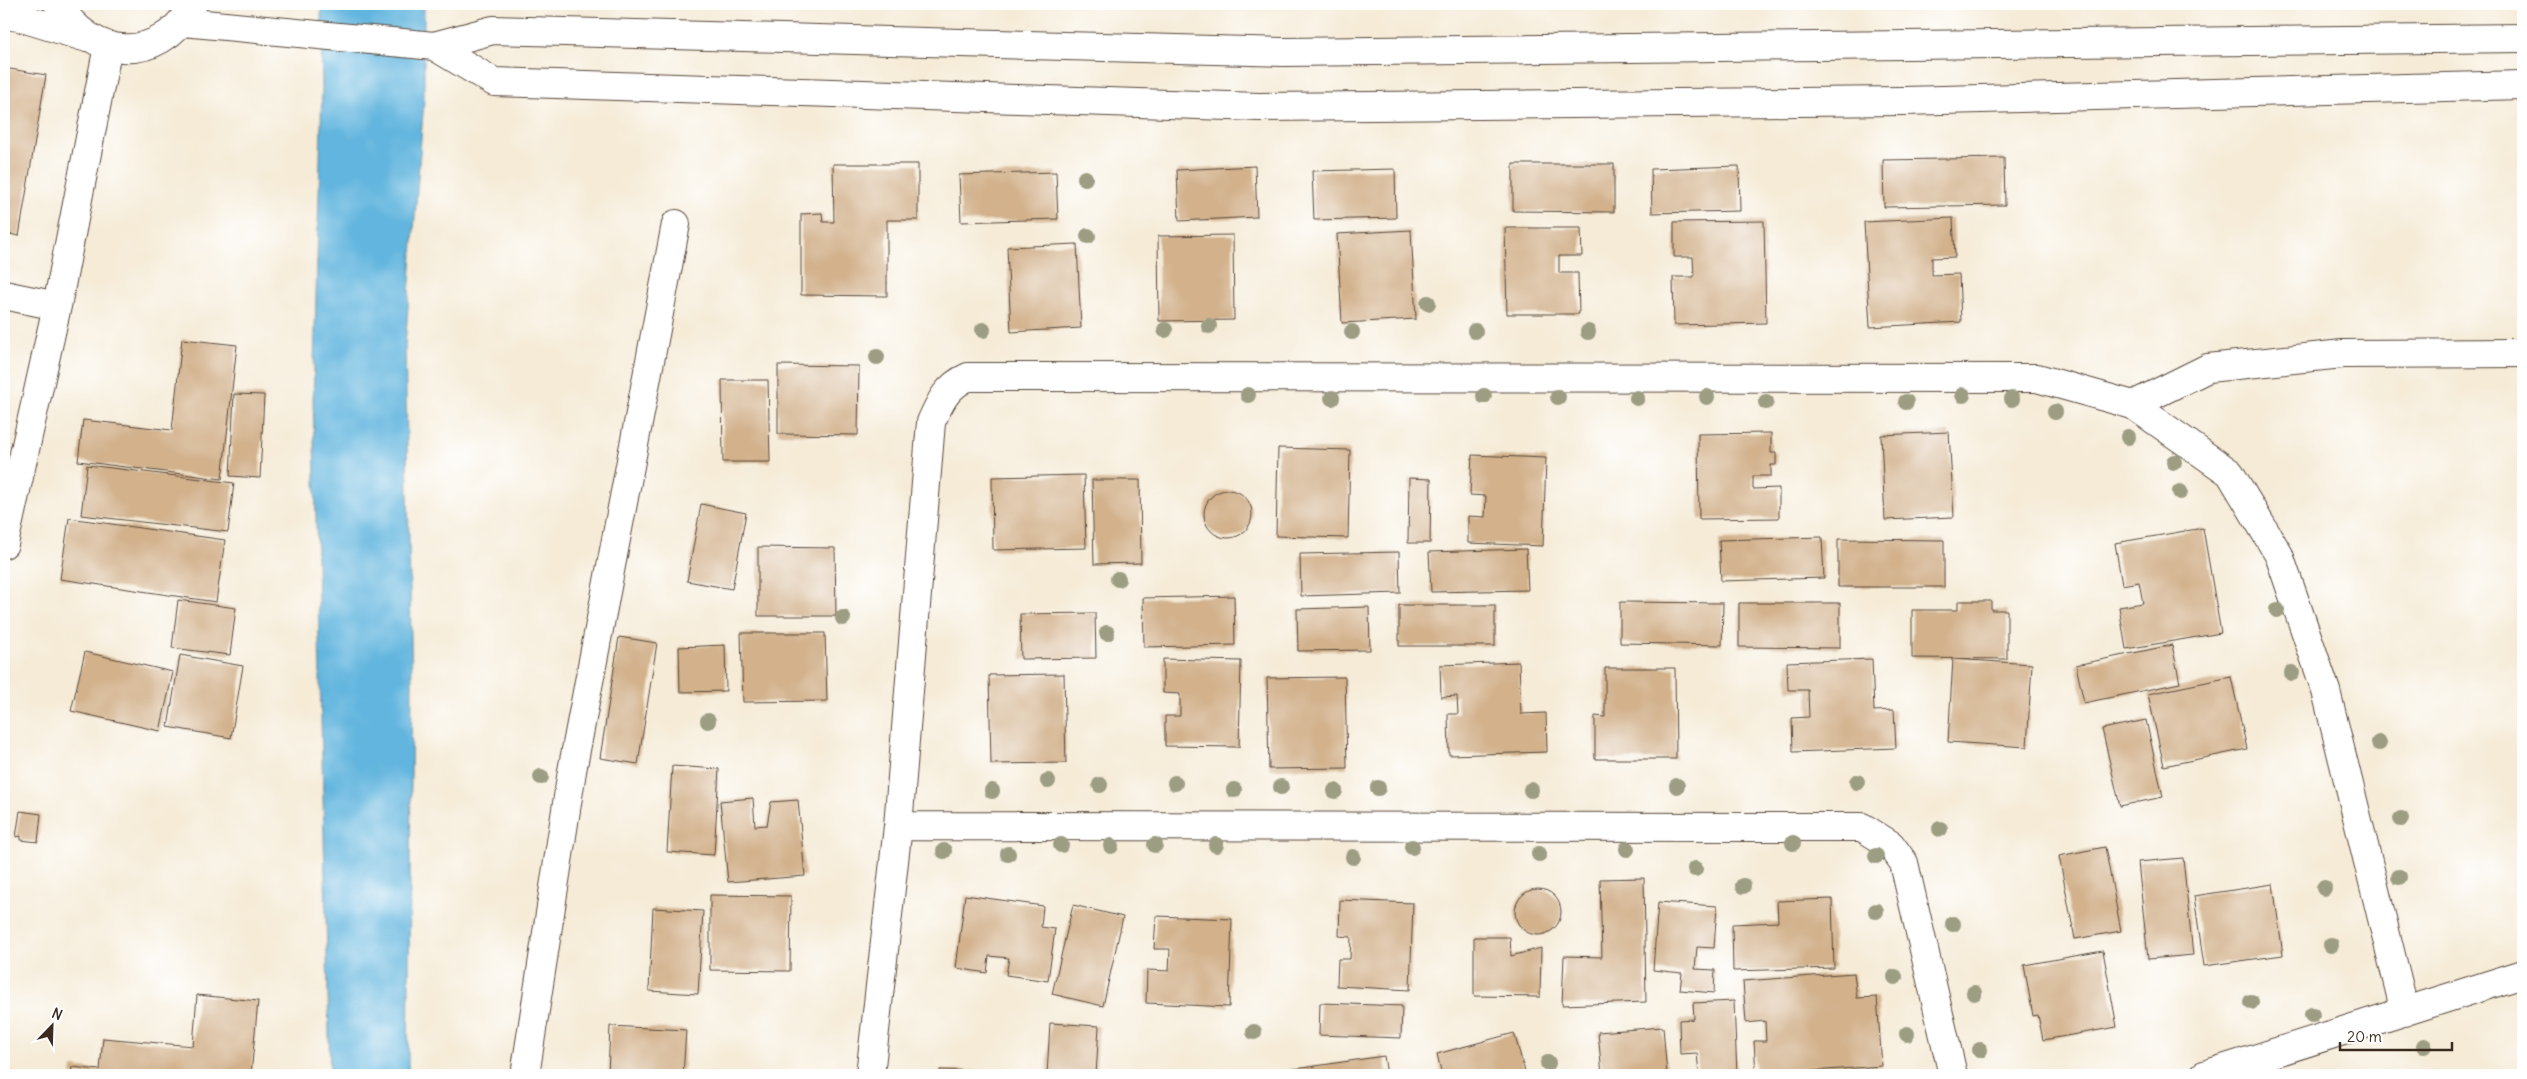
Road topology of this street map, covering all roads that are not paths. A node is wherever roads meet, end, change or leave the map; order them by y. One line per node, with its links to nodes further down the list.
1 (58, 4): 5 (street)
2 (189, 13): 5 (street); 6 (street)
3 (4, 15): 5 (street)
4 (2523, 38): 6 (street)
5 (98, 42): 10 (street)
6 (434, 46): 7 (street)
7 (2523, 85)
8 (676, 224): 17 (street)
9 (4, 295): 10 (street)
10 (57, 306): 13 (street)
11 (2523, 353): 12 (street)
12 (2133, 405): 14 (street); 16 (street)
13 (4, 544)
14 (898, 826): 18 (street); 19 (street)
15 (2523, 974): 16 (street)
16 (2405, 1012): 20 (street)
17 (525, 1075)
18 (870, 1075)
19 (1953, 1075)
20 (2204, 1075)

